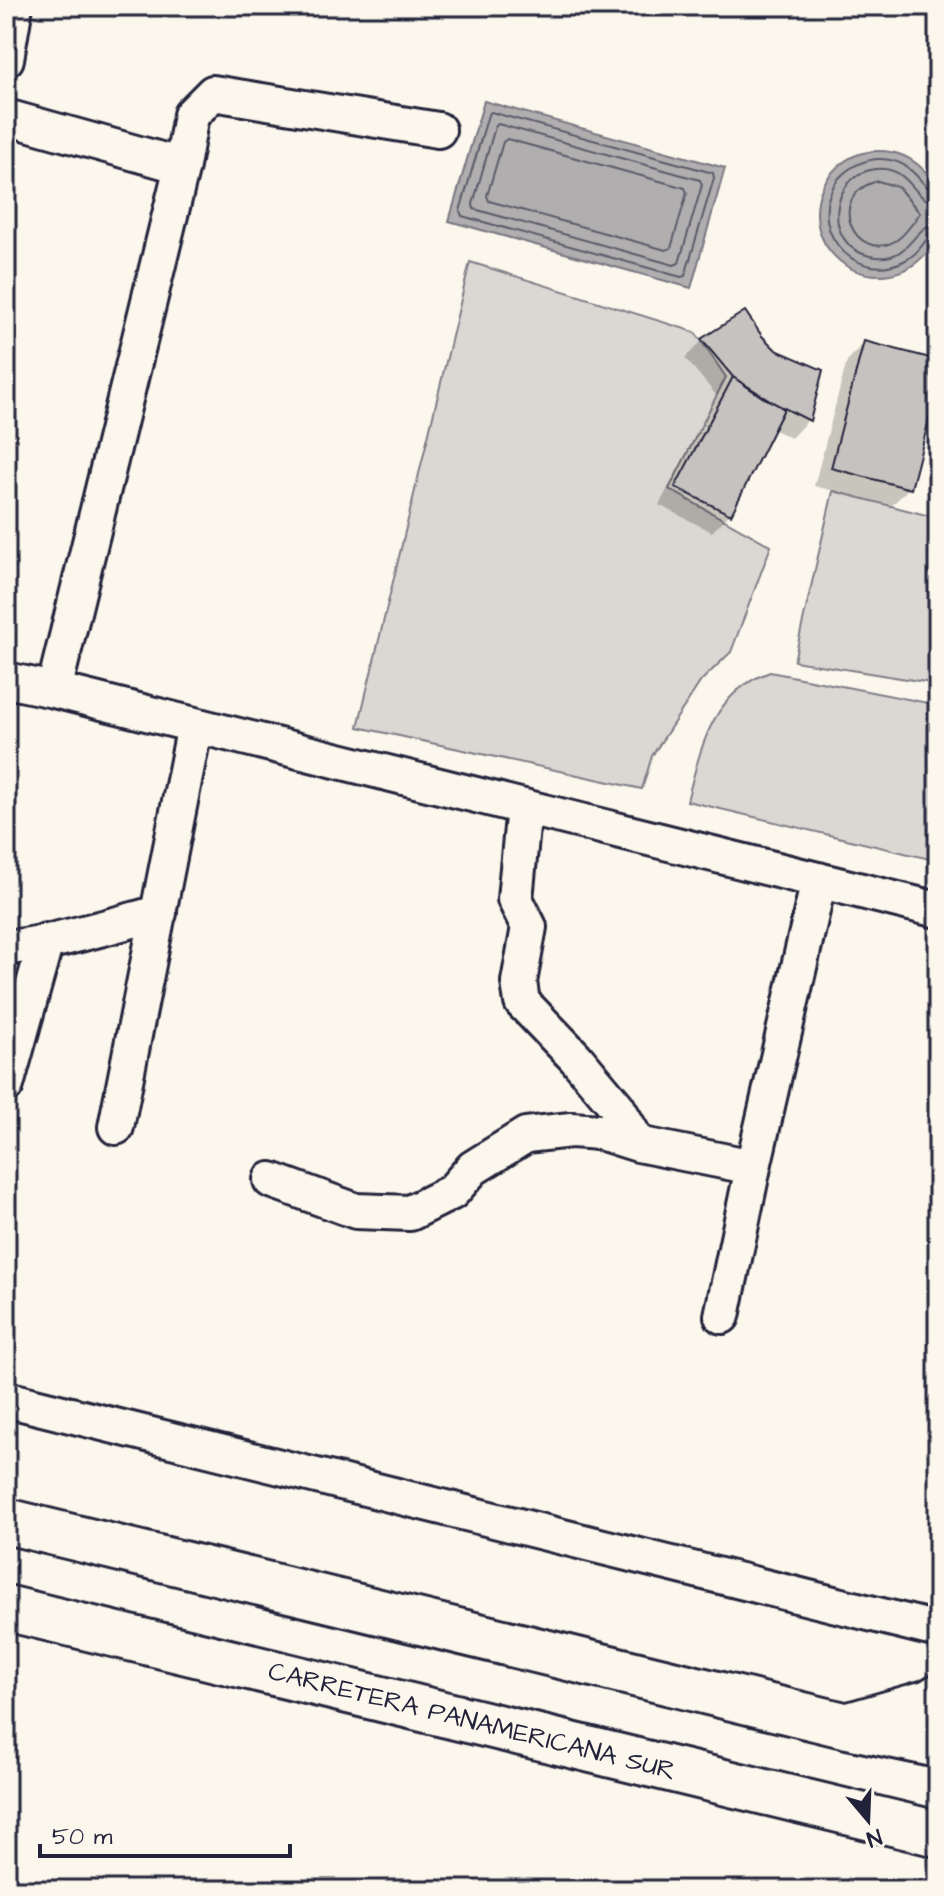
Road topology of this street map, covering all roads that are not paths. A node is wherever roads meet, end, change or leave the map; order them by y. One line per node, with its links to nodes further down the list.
1 (15, 6): 2 (street)
2 (6, 59)
3 (6, 117): 5 (street)
4 (438, 130): 5 (street)
5 (182, 166): 7 (street)
6 (6, 680): 7 (street)
7 (54, 690): 8 (street)
8 (195, 725): 9 (street); 12 (street)
9 (524, 807): 10 (street); 17 (street)
10 (819, 880): 11 (street); 18 (street)
11 (938, 910)
12 (159, 913): 13 (street); 16 (street)
13 (46, 941): 14 (street); 15 (street)
14 (6, 946)
15 (6, 1085)
16 (116, 1127)
17 (638, 1144): 18 (street); 19 (street)
18 (753, 1167): 20 (street)
19 (271, 1180)
20 (722, 1316)
21 (6, 1399): 24 (street)
22 (6, 1521): 26 (highway)
23 (6, 1608): 28 (highway, CARRETERA PANAMERICANA SUR)
24 (938, 1630)
25 (938, 1697): 26 (highway)
26 (848, 1726): 27 (highway)
27 (938, 1745)
28 (938, 1834)

